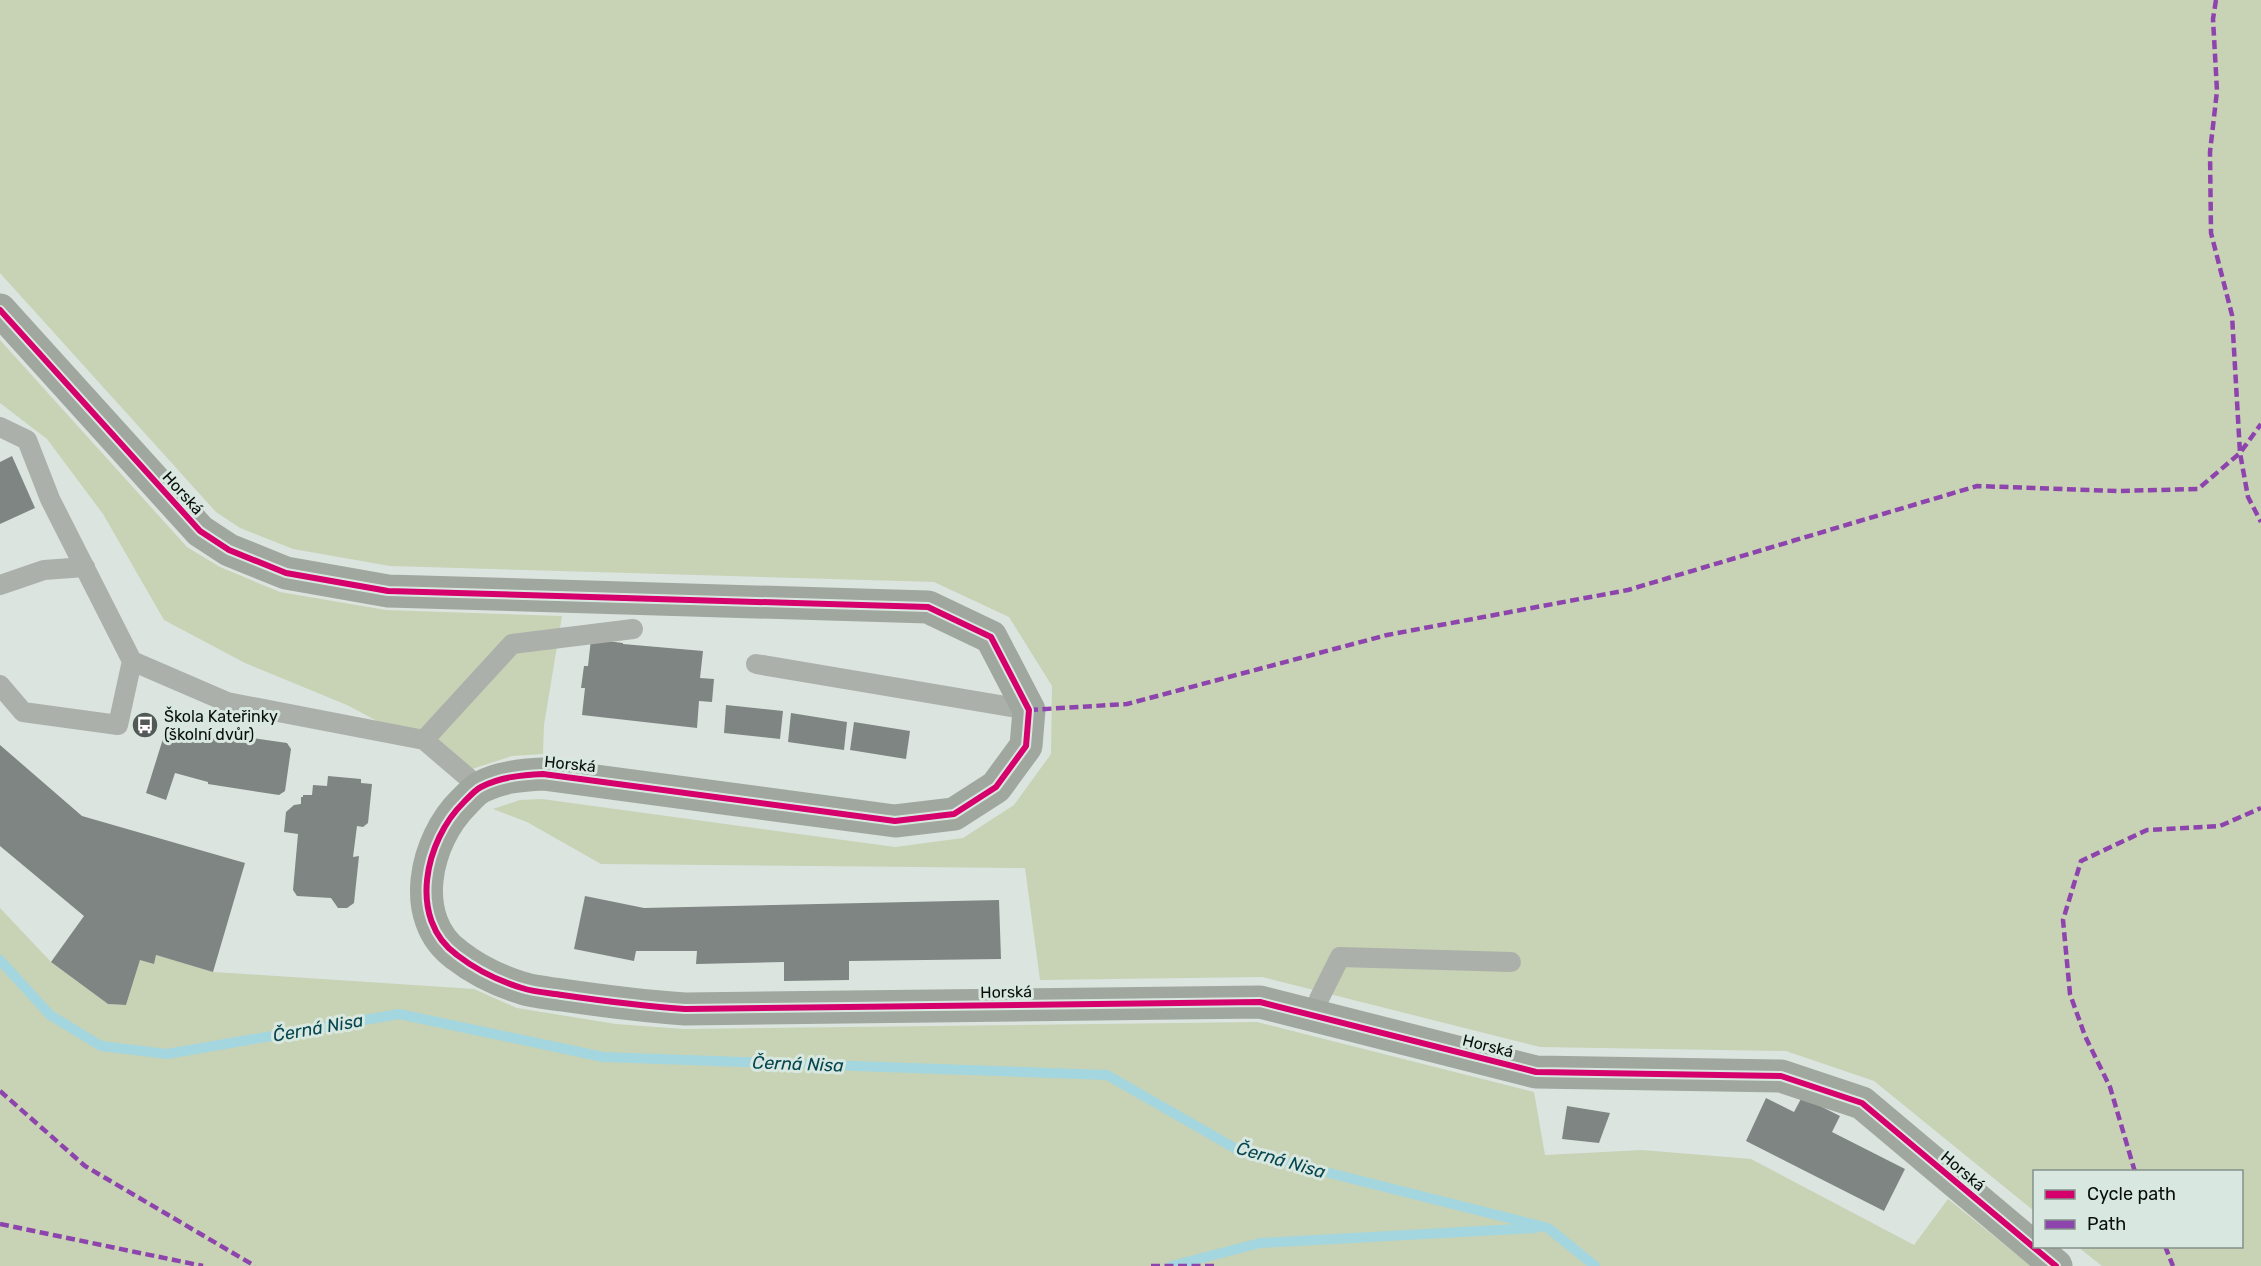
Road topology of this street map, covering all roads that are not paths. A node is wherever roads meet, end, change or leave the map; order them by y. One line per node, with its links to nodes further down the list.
1 (0, 310): 9 (street, Horská)
2 (0, 427): 3 (lane)
3 (85, 567): 4 (lane); 6 (lane)
4 (0, 585)
5 (633, 629): 10 (lane)
6 (132, 661): 8 (lane); 10 (lane)
7 (756, 664): 9 (lane)
8 (0, 685)
9 (1029, 710): 11 (street, Horská)
10 (424, 740): 11 (lane)
11 (479, 787): 13 (street, Horská)
12 (1511, 962): 13 (lane)
13 (1316, 1017): 14 (street, Horská)
14 (2033, 1247)
15 (2035, 1248): 16 (street, Horská)
16 (2056, 1266)

